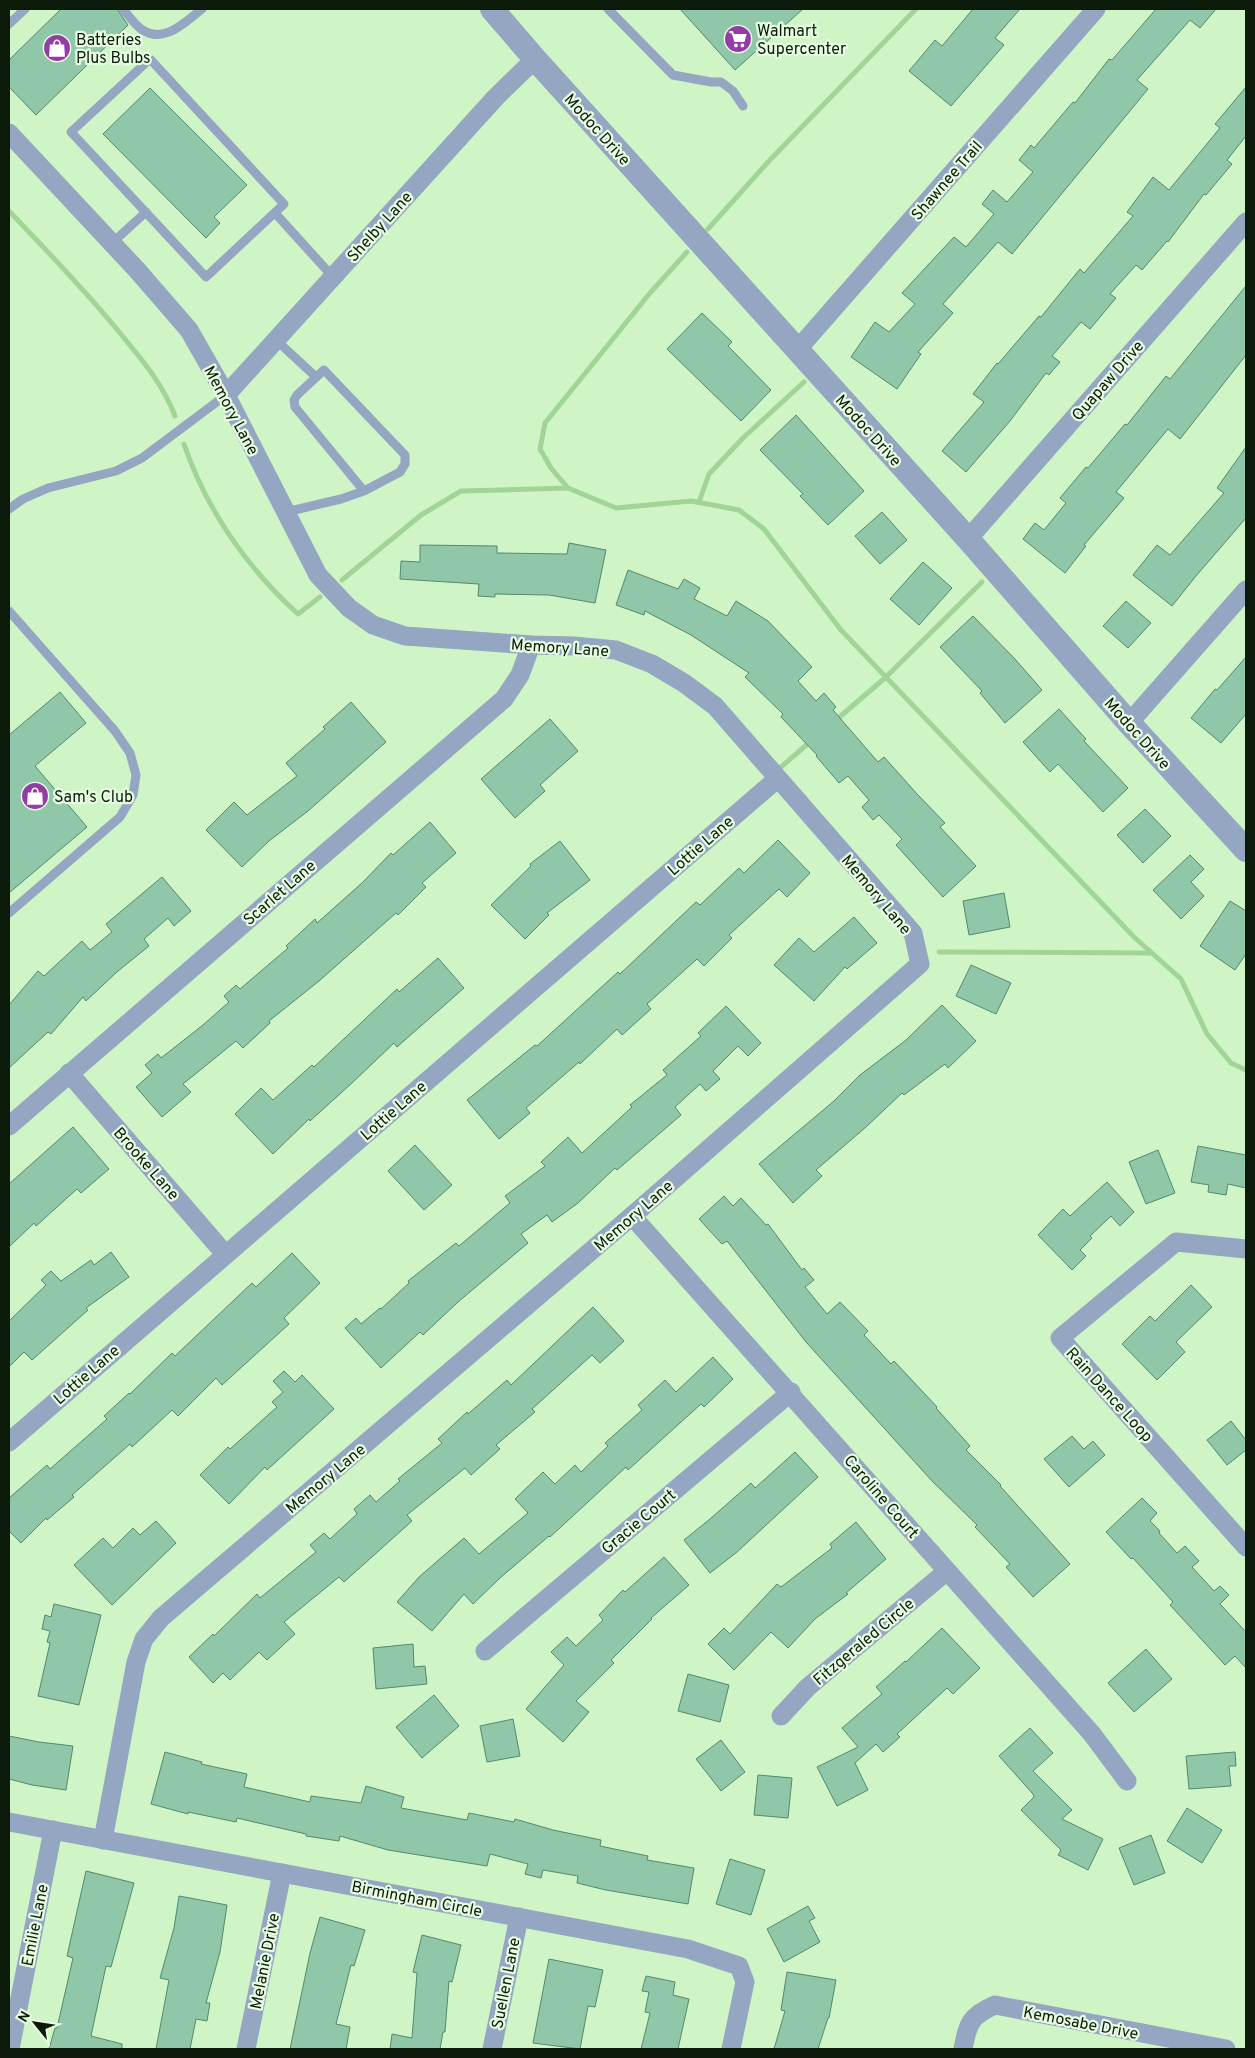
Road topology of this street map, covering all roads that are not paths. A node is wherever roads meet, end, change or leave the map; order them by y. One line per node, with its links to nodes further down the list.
1 (25, 9): 7 (lane)
2 (123, 9): 3 (lane)
3 (202, 9)
4 (492, 9): 8 (street, Modoc Drive)
5 (608, 9): 9 (lane)
6 (1096, 9): 17 (street, Shawnee Trail)
7 (9, 24)
8 (535, 59): 15 (street, Shelby Lane); 17 (street, Modoc Drive)
9 (743, 106)
10 (9, 133): 14 (street, Memory Lane)
11 (146, 212): 12 (lane); 12 (lane); 14 (lane)
12 (275, 213): 15 (lane)
13 (1246, 222): 23 (street, Quapaw Drive)
14 (112, 243): 19 (street, Memory Lane)
15 (333, 277): 16 (street, Shelby Lane)
16 (276, 340): 18 (lane); 19 (street, Shelby Lane)
17 (797, 350): 23 (street, Modoc Drive)
18 (316, 377): 20 (lane); 20 (lane)
19 (226, 395): 21 (lane); 22 (street, Memory Lane)
20 (364, 491): 22 (lane)
21 (9, 509)
22 (286, 512): 26 (street, Memory Lane)
23 (968, 538): 27 (street, Modoc Drive)
24 (1246, 590): 27 (street)
25 (9, 610): 30 (lane)
26 (531, 645): 28 (street, Memory Lane); 31 (street, Scarlet Lane)
27 (1129, 723): 29 (street, Modoc Drive)
28 (777, 778): 33 (street, Memory Lane); 35 (street, Lottie Lane)
29 (1246, 850)
30 (9, 912)
31 (69, 1073): 32 (street, Scarlet Lane); 35 (street, Brooke Lane)
32 (9, 1126)
33 (632, 1216): 36 (street, Caroline Court); 45 (street, Memory Lane)
34 (1246, 1250): 38 (street, Rain Dance Loop)
35 (225, 1254): 37 (street, Lottie Lane)
36 (791, 1392): 39 (street, Caroline Court); 40 (street, Gracie Court)
37 (9, 1442)
38 (1246, 1547)
39 (947, 1570): 41 (street, Fitzgeraled Circle); 42 (street, Caroline Court)
40 (486, 1651)
41 (782, 1716)
42 (1127, 1781)
43 (9, 1822): 44 (street, Birmingham Circle)
44 (53, 1830): 45 (street, Birmingham Circle); 48 (street, Emilie Lane)
45 (103, 1840): 46 (street, Birmingham Circle)
46 (282, 1873): 47 (street, Birmingham Circle); 49 (street, Melanie Drive)
47 (519, 1917): 50 (street, Suellen Lane); 51 (street, Birmingham Circle)
48 (10, 2049)
49 (246, 2049)
50 (492, 2049)
51 (731, 2049)
52 (963, 2049): 53 (street, Kemosabe Drive)
53 (1226, 2049)

